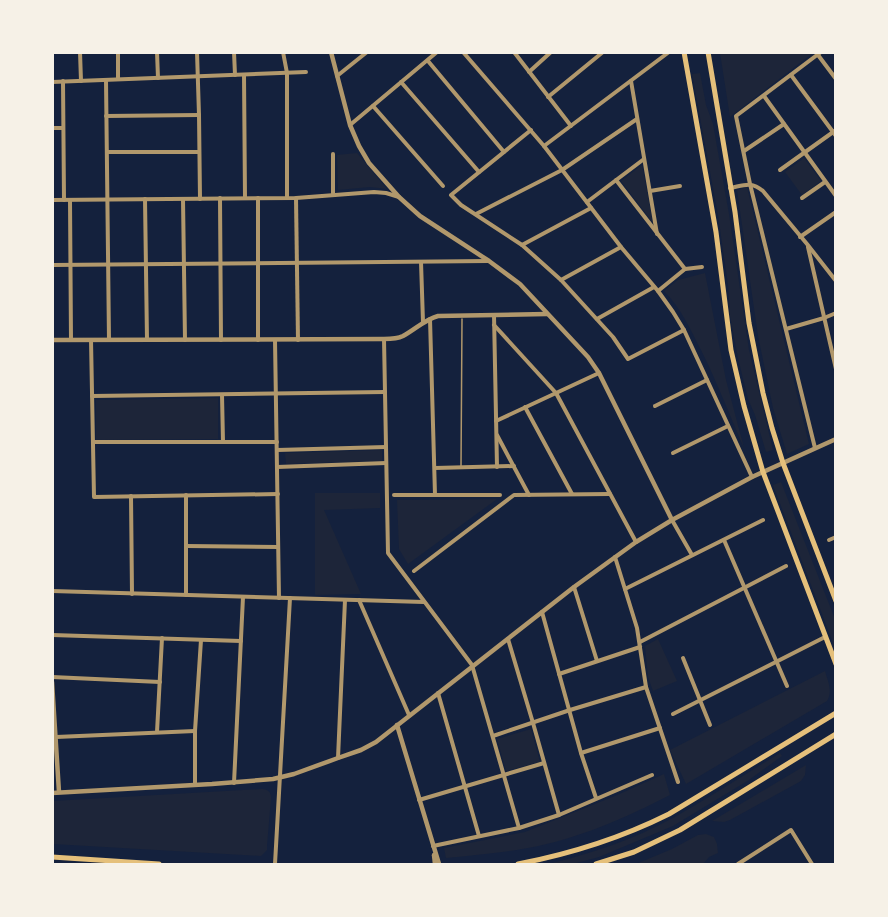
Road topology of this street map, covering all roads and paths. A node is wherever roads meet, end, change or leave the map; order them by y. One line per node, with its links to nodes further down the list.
1 (80, 52): 32 (street)
2 (118, 52): 28 (street)
3 (157, 52): 27 (street)
4 (197, 52): 25 (street)
5 (234, 52): 22 (street)
6 (283, 52): 21 (street)
7 (331, 52): 26 (street)
8 (367, 52): 26 (street)
9 (437, 52): 18 (street)
10 (464, 52): 47 (street)
11 (514, 52): 20 (street)
12 (551, 52): 20 (street)
13 (603, 52): 37 (street)
14 (669, 52): 33 (street)
15 (684, 52): 159 (main road)
16 (708, 52): 65 (main road)
17 (819, 54): 24 (street); 29 (street)
18 (428, 61): 35 (street); 53 (street)
19 (306, 72): 21 (street)
20 (529, 72): 37 (street)
21 (287, 73): 23 (street); 73 (street)
22 (235, 75): 23 (street); 25 (street)
23 (244, 75): 71 (street)
24 (791, 75): 36 (street); 48 (street)
25 (198, 76): 27 (street); 40 (street)
26 (337, 76): 43 (street)
27 (158, 78): 28 (street)
28 (118, 79): 30 (street)
29 (836, 79)
30 (106, 80): 32 (street); 39 (street)
31 (63, 81): 32 (street); 34 (street); 46 (street)
32 (81, 81)
33 (631, 81): 41 (street); 44 (street)
34 (52, 82)
35 (401, 82): 38 (street); 59 (street)
36 (764, 96): 42 (street); 50 (street)
37 (548, 97): 44 (street)
38 (373, 106): 43 (street); 63 (street)
39 (106, 116): 40 (street); 51 (street)
40 (199, 116): 52 (street)
41 (638, 119): 56 (street); 57 (street)
42 (784, 124): 50 (street); 54 (street)
43 (350, 125): 69 (street)
44 (571, 126): 49 (street)
45 (52, 128): 46 (street)
46 (63, 128): 80 (street)
47 (531, 130): 49 (street); 53 (street)
48 (835, 133): 54 (street)
49 (544, 146): 57 (street)
50 (744, 151): 62 (street)
51 (107, 152): 52 (street); 82 (street)
52 (199, 152): 78 (street)
53 (504, 152): 59 (street)
54 (804, 153): 58 (street); 61 (street)
55 (333, 154): 67 (street)
56 (644, 159): 60 (street); 66 (street)
57 (562, 170): 83 (street); 86 (street)
58 (780, 170)
59 (479, 172): 86 (street)
60 (616, 180): 83 (street); 87 (street)
61 (825, 182): 68 (street); 75 (street)
62 (750, 184): 65 (street); 88 (street); 117 (street)
63 (443, 186)
64 (680, 186): 66 (street)
65 (730, 188): 153 (main road)
66 (650, 191): 87 (street)
67 (333, 195): 69 (street); 74 (street)
68 (836, 196)
69 (399, 197): 92 (street)
70 (220, 198): 71 (street); 78 (street); 98 (street)
71 (245, 198): 72 (street)
72 (258, 198): 73 (street); 94 (street)
73 (287, 198): 74 (street)
74 (296, 198): 95 (street)
75 (802, 198)
76 (145, 199): 77 (street); 82 (street); 96 (street)
77 (183, 199): 78 (street); 97 (street)
78 (200, 199)
79 (52, 200): 80 (street)
80 (64, 200): 81 (street)
81 (70, 200): 82 (street); 100 (street)
82 (107, 200): 101 (street)
83 (587, 202): 84 (street)
84 (591, 208): 90 (street); 91 (street)
85 (836, 212): 88 (street)
86 (476, 214): 90 (street)
87 (657, 234): 103 (street)
88 (800, 237): 89 (street)
89 (807, 244): 105 (street); 113 (street)
90 (522, 245): 104 (street)
91 (621, 247): 104 (street); 106 (street)
92 (489, 261): 93 (street); 109 (street)
93 (421, 262): 95 (street); 115 (street)
94 (258, 263): 95 (street); 98 (street); 127 (street)
95 (297, 263): 129 (street)
96 (146, 264): 97 (street); 101 (street); 124 (street)
97 (184, 264): 98 (street); 125 (street)
98 (220, 264): 126 (street)
99 (52, 265): 100 (street)
100 (71, 265): 101 (street); 121 (street)
101 (108, 265): 123 (street)
102 (702, 267): 103 (street)
103 (685, 269): 107 (street)
104 (561, 280): 114 (street)
105 (836, 281)
106 (654, 287): 107 (street); 114 (street)
107 (658, 291): 118 (street)
108 (494, 314): 109 (street); 111 (street); 116 (street)
109 (547, 314): 132 (street)
110 (836, 314): 113 (street)
111 (462, 315): 112 (street); 158 (lane)
112 (430, 318): 115 (street); 157 (street)
113 (824, 318): 117 (street); 130 (street)
114 (597, 319): 118 (street)
115 (423, 322): 119 (street)
116 (494, 325): 135 (street); 141 (street)
117 (786, 329): 149 (street)
118 (684, 330): 133 (street)
119 (384, 339): 129 (street); 134 (street)
120 (52, 340): 121 (street)
121 (71, 340): 122 (street)
122 (91, 340): 123 (street); 138 (street)
123 (109, 340): 124 (street)
124 (147, 340): 125 (street)
125 (185, 340): 126 (street)
126 (221, 340): 127 (street)
127 (258, 340): 128 (street)
128 (275, 340): 129 (street); 137 (street)
129 (298, 340)
130 (834, 354): 131 (street)
131 (836, 369)
132 (599, 373): 135 (street); 170 (street)
133 (707, 381): 139 (street); 142 (street)
134 (385, 392): 137 (street); 148 (street)
135 (556, 393): 140 (street); 163 (street)
136 (222, 394): 137 (street); 138 (street); 146 (street)
137 (276, 394): 147 (street)
138 (92, 396): 145 (street)
139 (655, 406)
140 (525, 407): 141 (street); 162 (street)
141 (496, 421): 143 (street)
142 (728, 426): 151 (street); 160 (street)
143 (496, 433): 154 (street); 156 (street)
144 (836, 439): 149 (street)
145 (93, 442): 146 (street); 169 (street)
146 (223, 442): 147 (street)
147 (277, 442): 150 (street)
148 (386, 447): 150 (street); 152 (street)
149 (815, 448): 153 (street)
150 (277, 450): 155 (street)
151 (673, 453)
152 (386, 463): 155 (street); 194 (street)
153 (783, 463): 159 (street); 193 (main road)
154 (514, 466): 156 (street); 168 (street)
155 (277, 467): 161 (street)
156 (497, 467): 158 (street)
157 (435, 468): 158 (street); 166 (street)
158 (461, 468)
159 (763, 472): 160 (street); 197 (main road)
160 (752, 477): 170 (street)
161 (278, 494): 164 (street); 177 (street)
162 (572, 494): 163 (street); 168 (street)
163 (610, 494): 175 (street)
164 (186, 495): 169 (street); 176 (street)
165 (394, 495): 166 (street)
166 (435, 495): 167 (street)
167 (500, 495)
168 (529, 495): 181 (street)
169 (131, 496): 186 (street)
170 (672, 520): 175 (street); 178 (street)
171 (763, 520): 173 (street)
172 (836, 537): 174 (street)
173 (724, 540): 178 (street); 183 (street)
174 (829, 540)
175 (636, 542): 179 (street)
176 (186, 546): 177 (street); 187 (street)
177 (278, 547): 189 (street)
178 (692, 555): 184 (street)
179 (615, 556): 182 (street); 184 (street)
180 (786, 566): 183 (street)
181 (414, 571)
182 (574, 587): 195 (street); 204 (street)
183 (743, 588): 202 (street); 205 (street)
184 (625, 589): 202 (street)
185 (52, 591): 186 (street)
186 (132, 594): 187 (street)
187 (186, 595): 188 (street)
188 (243, 597): 189 (street); 201 (street)
189 (279, 598): 190 (street)
190 (290, 598): 191 (street); 234 (street)
191 (345, 600): 192 (street); 230 (street)
192 (359, 600): 194 (street); 219 (street)
193 (836, 601)
194 (425, 602): 207 (street)
195 (542, 612): 198 (street); 208 (street)
196 (52, 635): 199 (street)
197 (825, 637): 205 (street); 206 (main road)
198 (508, 638): 207 (street); 220 (street)
199 (162, 639): 200 (street); 211 (street)
200 (201, 640): 201 (street); 224 (street)
201 (242, 641): 236 (street)
202 (640, 645): 204 (street); 213 (street)
203 (682, 658): 215 (street)
204 (597, 661): 208 (street)
205 (776, 662): 212 (street); 215 (street)
206 (836, 664)
207 (472, 665): 214 (street); 227 (street)
208 (559, 674): 216 (street)
209 (52, 677): 211 (street)
210 (52, 682): 228 (street)
211 (160, 682): 225 (street)
212 (787, 686)
213 (646, 687): 216 (street); 223 (street)
214 (438, 692): 219 (street); 238 (street)
215 (699, 701): 218 (street); 222 (street)
216 (570, 710): 220 (street); 229 (street)
217 (836, 713): 251 (main road)
218 (673, 714)
219 (409, 715): 221 (street)
220 (533, 723): 227 (street); 231 (street)
221 (397, 725): 230 (street); 242 (street)
222 (710, 725)
223 (660, 728): 229 (street); 235 (street)
224 (195, 731): 225 (street); 237 (street)
225 (157, 732): 228 (street)
226 (836, 734): 252 (main road)
227 (493, 736): 232 (street)
228 (56, 737): 239 (street)
229 (581, 753): 241 (street)
230 (338, 758): 234 (street)
231 (544, 764): 232 (street); 243 (street)
232 (504, 775): 238 (street); 244 (street)
233 (652, 775): 241 (street)
234 (280, 778): 236 (street); 249 (street)
235 (678, 782)
236 (234, 783): 237 (street)
237 (195, 785): 239 (street)
238 (465, 786): 242 (street); 245 (street)
239 (59, 792): 240 (street)
240 (52, 793)
241 (596, 799): 243 (street)
242 (419, 800): 246 (street)
243 (559, 815): 244 (street)
244 (519, 828): 245 (street)
245 (479, 836): 246 (street)
246 (433, 846): 250 (street)
247 (52, 857): 248 (main road)
248 (159, 864)
249 (275, 864)
250 (437, 864)
251 (518, 864)
252 (596, 864)
253 (738, 864): 254 (street)
254 (812, 864)

